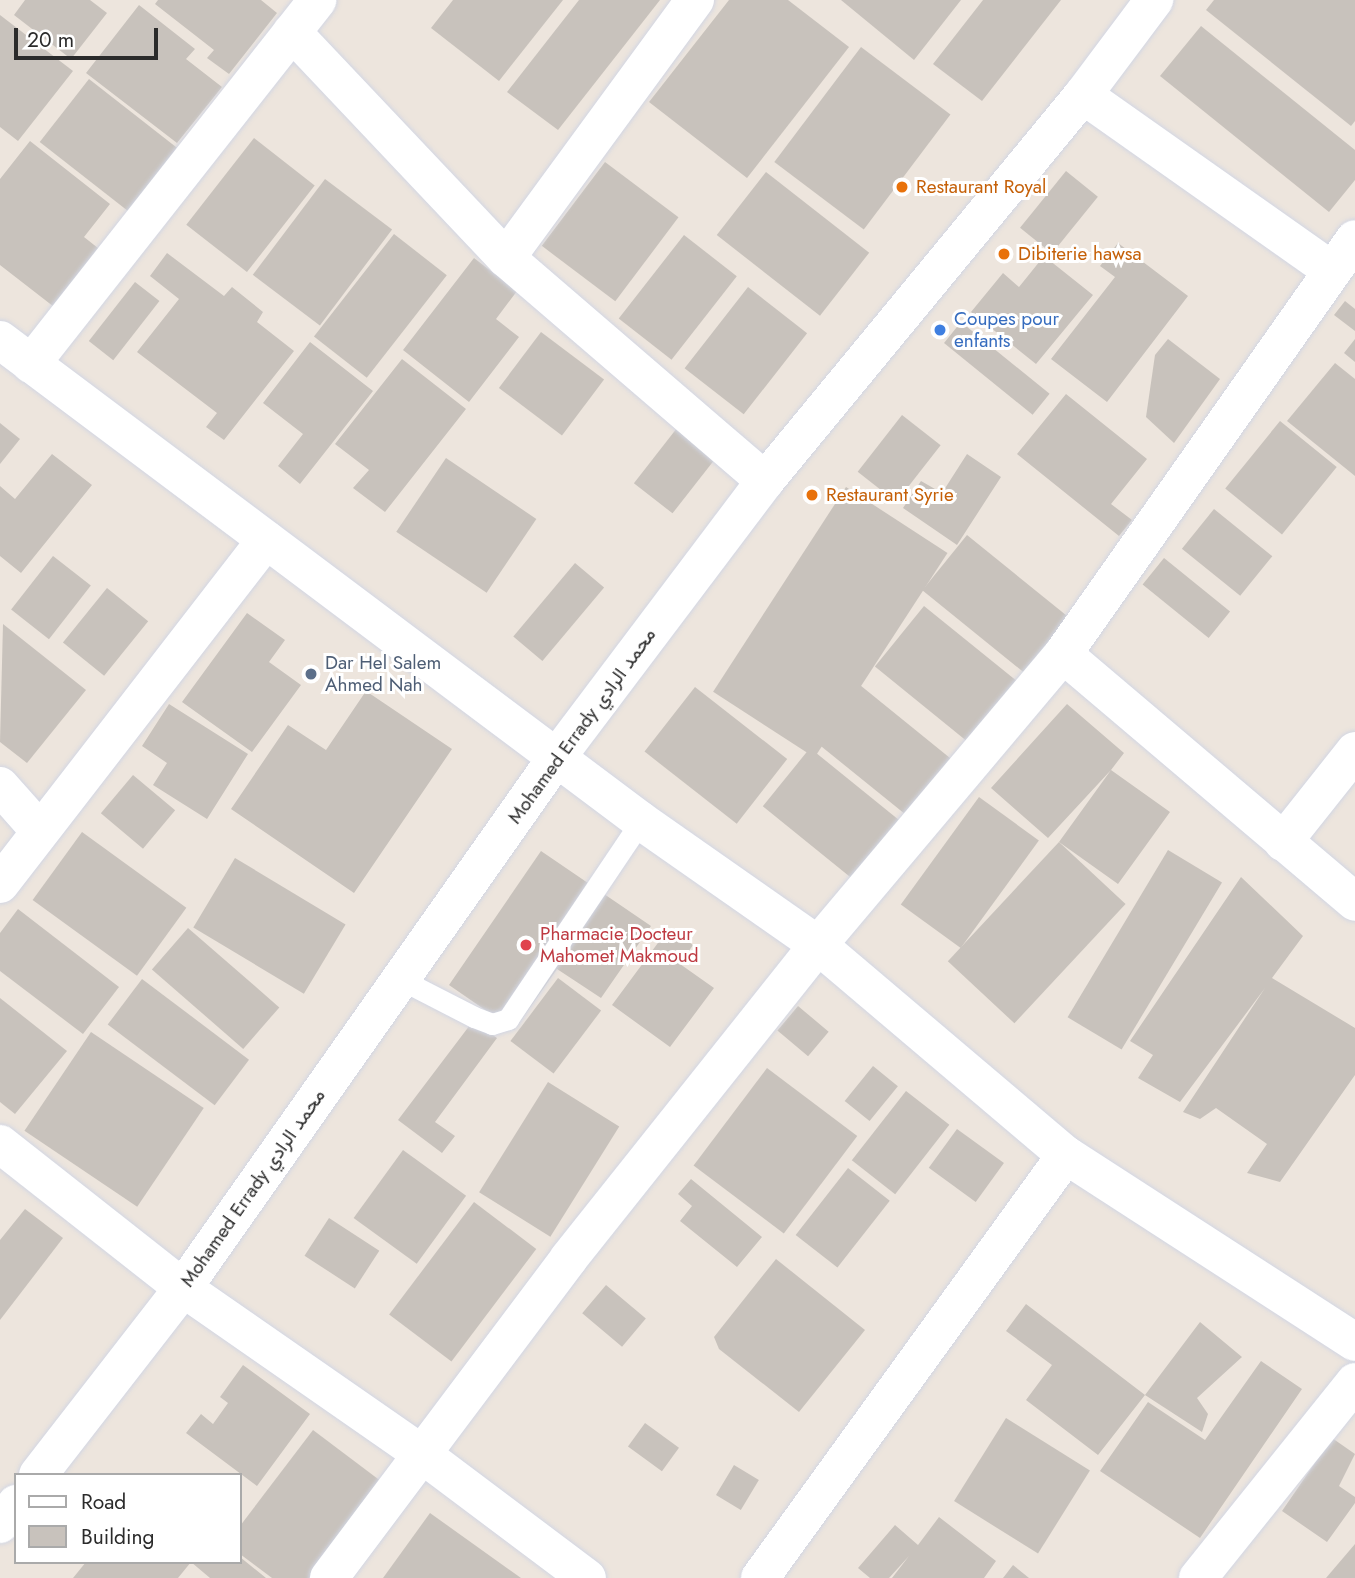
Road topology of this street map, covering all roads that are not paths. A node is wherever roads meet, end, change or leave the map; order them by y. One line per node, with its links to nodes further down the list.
1 (317, 0): 4 (street)
2 (695, 0): 7 (street)
3 (1154, 0): 5 (street, Mohamed Errady محمد الرادي)
4 (292, 32): 7 (street); 10 (street)
5 (1083, 95): 8 (street); 11 (street, Mohamed Errady محمد الرادي)
6 (1355, 239): 8 (street)
7 (506, 258): 11 (street)
8 (1330, 269): 13 (street)
9 (0, 340): 10 (street)
10 (31, 364): 12 (street)
11 (765, 481): 15 (street, Mohamed Errady محمد الرادي)
12 (266, 540): 15 (street); 18 (street)
13 (1063, 654): 19 (street); 22 (street)
14 (1355, 751): 19 (street)
15 (557, 757): 17 (street); 23 (street, Mohamed Errady محمد الرادي)
16 (0, 786): 18 (street)
17 (641, 821): 22 (street); 23 (lane)
18 (40, 831): 20 (street)
19 (1283, 842): 21 (street)
20 (0, 884)
21 (1355, 902)
22 (818, 945): 25 (street); 29 (street)
23 (400, 979): 26 (street, Mohamed Errady محمد الرادي)
24 (0, 1144): 26 (street)
25 (1066, 1155): 27 (street); 35 (street)
26 (183, 1288): 29 (street); 30 (street, Mohamed Errady محمد الرادي)
27 (1355, 1342)
28 (1355, 1382): 36 (street)
29 (423, 1455): 33 (street); 34 (street)
30 (40, 1473)
31 (14, 1506): 32 (street)
32 (0, 1524)
33 (329, 1578)
34 (587, 1578)
35 (760, 1578)
36 (1198, 1578)

